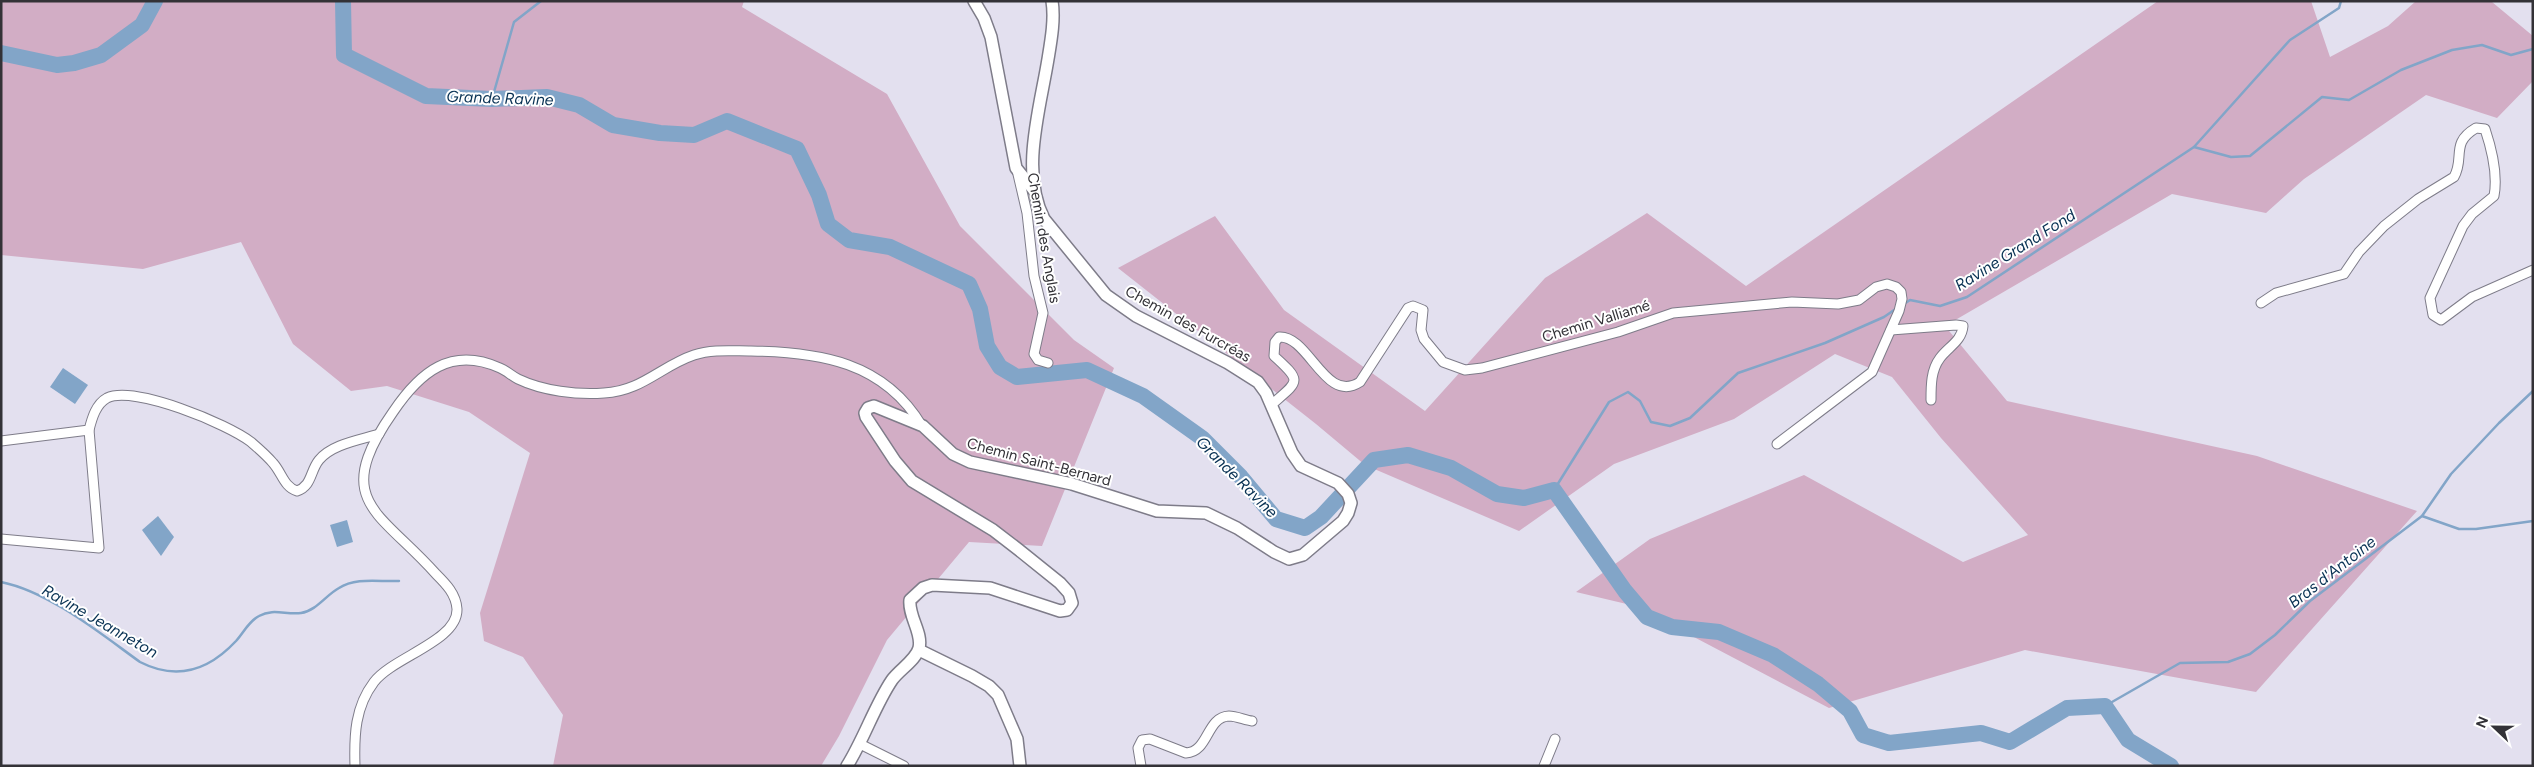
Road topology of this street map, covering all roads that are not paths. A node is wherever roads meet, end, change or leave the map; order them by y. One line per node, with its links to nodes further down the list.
1 (974, 1): 4 (street, Chemin des Anglais)
2 (1052, 1): 3 (street, Chemin des Furcréas)
3 (1034, 157): 4 (street); 5 (street, Chemin des Furcréas)
4 (1016, 168): 5 (street, Chemin des Anglais); 9 (street, Chemin des Anglais)
5 (1034, 190): 11 (street, Chemin des Furcréas)
6 (2533, 270): 7 (street)
7 (2261, 304)
8 (1891, 330): 10 (street); 11 (street, Chemin Valliamé); 16 (street, Chemin Valliamé)
9 (1048, 363)
10 (1930, 400)
11 (1271, 405): 17 (street, Chemin des Furcréas)
12 (922, 426): 14 (street, Chemin Saint-Bernard); 17 (street, Chemin Saint-Bernard); 19 (street)
13 (89, 430): 14 (street); 15 (street); 18 (street)
14 (379, 434): 23 (street, Chemin Saint-Bernard)
15 (1, 441)
16 (1777, 444)
17 (1338, 483)
18 (1, 538)
19 (918, 650): 22 (street); 26 (street)
20 (1252, 721): 27 (street)
21 (1555, 739): 28 (street)
22 (860, 744): 24 (street); 25 (street)
23 (355, 766)
24 (847, 766)
25 (904, 766)
26 (1020, 766)
27 (1141, 766)
28 (1544, 766)

